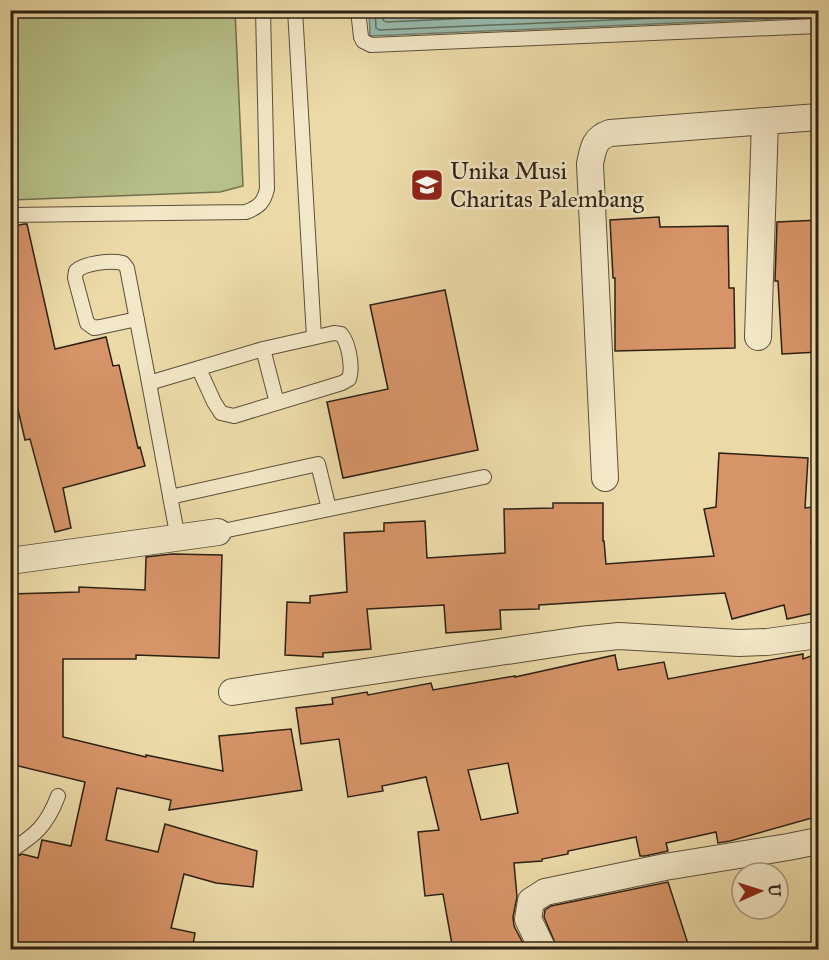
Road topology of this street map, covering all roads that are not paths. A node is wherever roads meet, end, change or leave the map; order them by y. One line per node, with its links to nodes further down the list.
1 (263, 10): 7 (lane)
2 (294, 10): 9 (lane)
3 (358, 10): 4 (lane)
4 (819, 26)
5 (819, 117): 6 (street)
6 (765, 121): 10 (street); 16 (street)
7 (10, 215)
8 (137, 319): 8 (lane); 13 (lane)
9 (314, 337): 11 (lane); 14 (lane)
10 (758, 337)
11 (263, 349): 12 (lane); 14 (lane)
12 (199, 369): 13 (lane); 14 (lane)
13 (149, 383): 17 (lane)
14 (277, 403)
15 (484, 477): 18 (lane)
16 (605, 478)
17 (170, 497): 18 (lane); 20 (lane)
18 (329, 509): 19 (lane)
19 (218, 532): 20 (street)
20 (178, 539): 21 (street)
21 (10, 561)
22 (819, 635): 23 (street)
23 (232, 692)
24 (58, 796): 26 (lane)
25 (819, 841): 27 (street)
26 (10, 851)
27 (543, 950)

